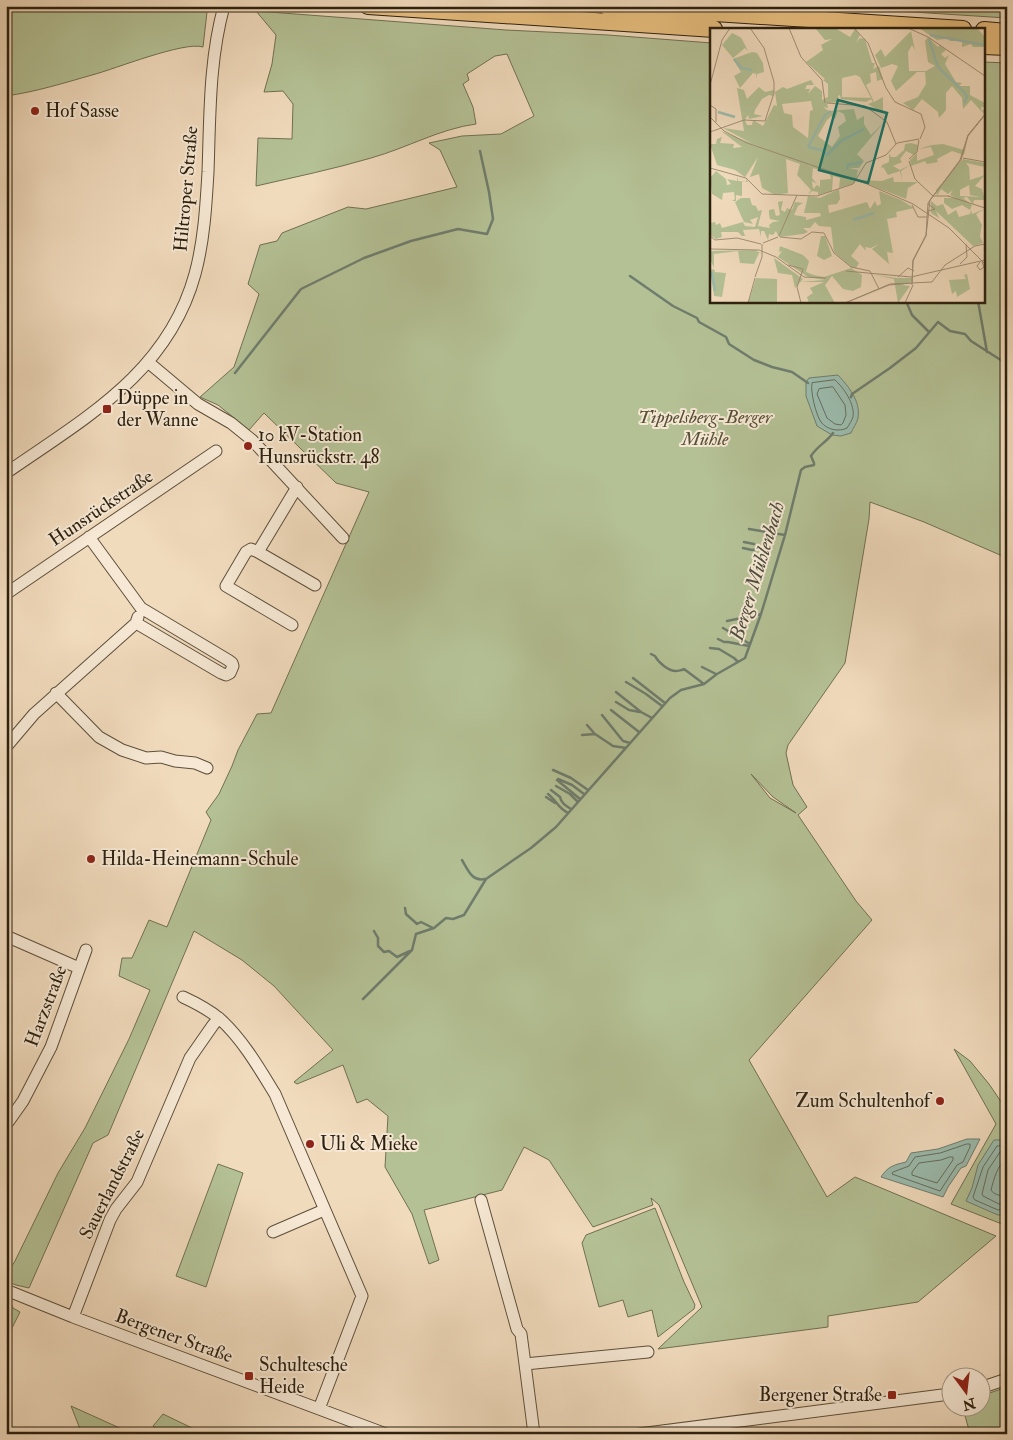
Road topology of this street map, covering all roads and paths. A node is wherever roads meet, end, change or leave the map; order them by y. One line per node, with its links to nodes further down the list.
1 (368, 6): 5 (highway)
2 (606, 6): 4 (highway)
3 (223, 8): 10 (street, Hiltroper Straße)
4 (947, 28)
5 (710, 29)
6 (986, 30): 7 (highway)
7 (1007, 32)
8 (986, 46): 9 (highway)
9 (1007, 47)
10 (148, 362): 12 (street, Hiltroper Straße); 13 (street)
11 (216, 451): 14 (street, Hunsrückstraße)
12 (6, 473)
13 (297, 487): 15 (street); 16 (street)
14 (89, 537): 18 (street, Hunsrückstraße); 19 (street)
15 (343, 538)
16 (258, 552): 17 (street); 21 (street)
17 (315, 585)
18 (6, 594)
19 (141, 608): 20 (street); 20 (street)
20 (136, 623): 22 (street)
21 (292, 625)
22 (56, 693): 23 (street); 24 (street)
23 (6, 747)
24 (207, 768)
25 (6, 936): 27 (street)
26 (86, 950): 27 (street, Harzstraße)
27 (79, 968): 31 (street, Harzstraße)
28 (183, 997): 29 (street)
29 (219, 1018): 34 (street); 37 (street, Sauerlandstraße)
30 (6, 1103): 31 (street)
31 (16, 1110): 32 (street, Harzstraße)
32 (6, 1125)
33 (481, 1200): 39 (street)
34 (324, 1210): 35 (street); 43 (street)
35 (273, 1232)
36 (6, 1290): 37 (street, Bergener Straße)
37 (73, 1317): 43 (street, Bergener Straße)
38 (648, 1352): 39 (street)
39 (525, 1364): 45 (street)
40 (1007, 1379): 41 (street)
41 (990, 1385)
42 (940, 1395): 46 (street)
43 (319, 1409): 44 (street, Bergener Straße)
44 (386, 1434)
45 (534, 1434)
46 (639, 1434)

